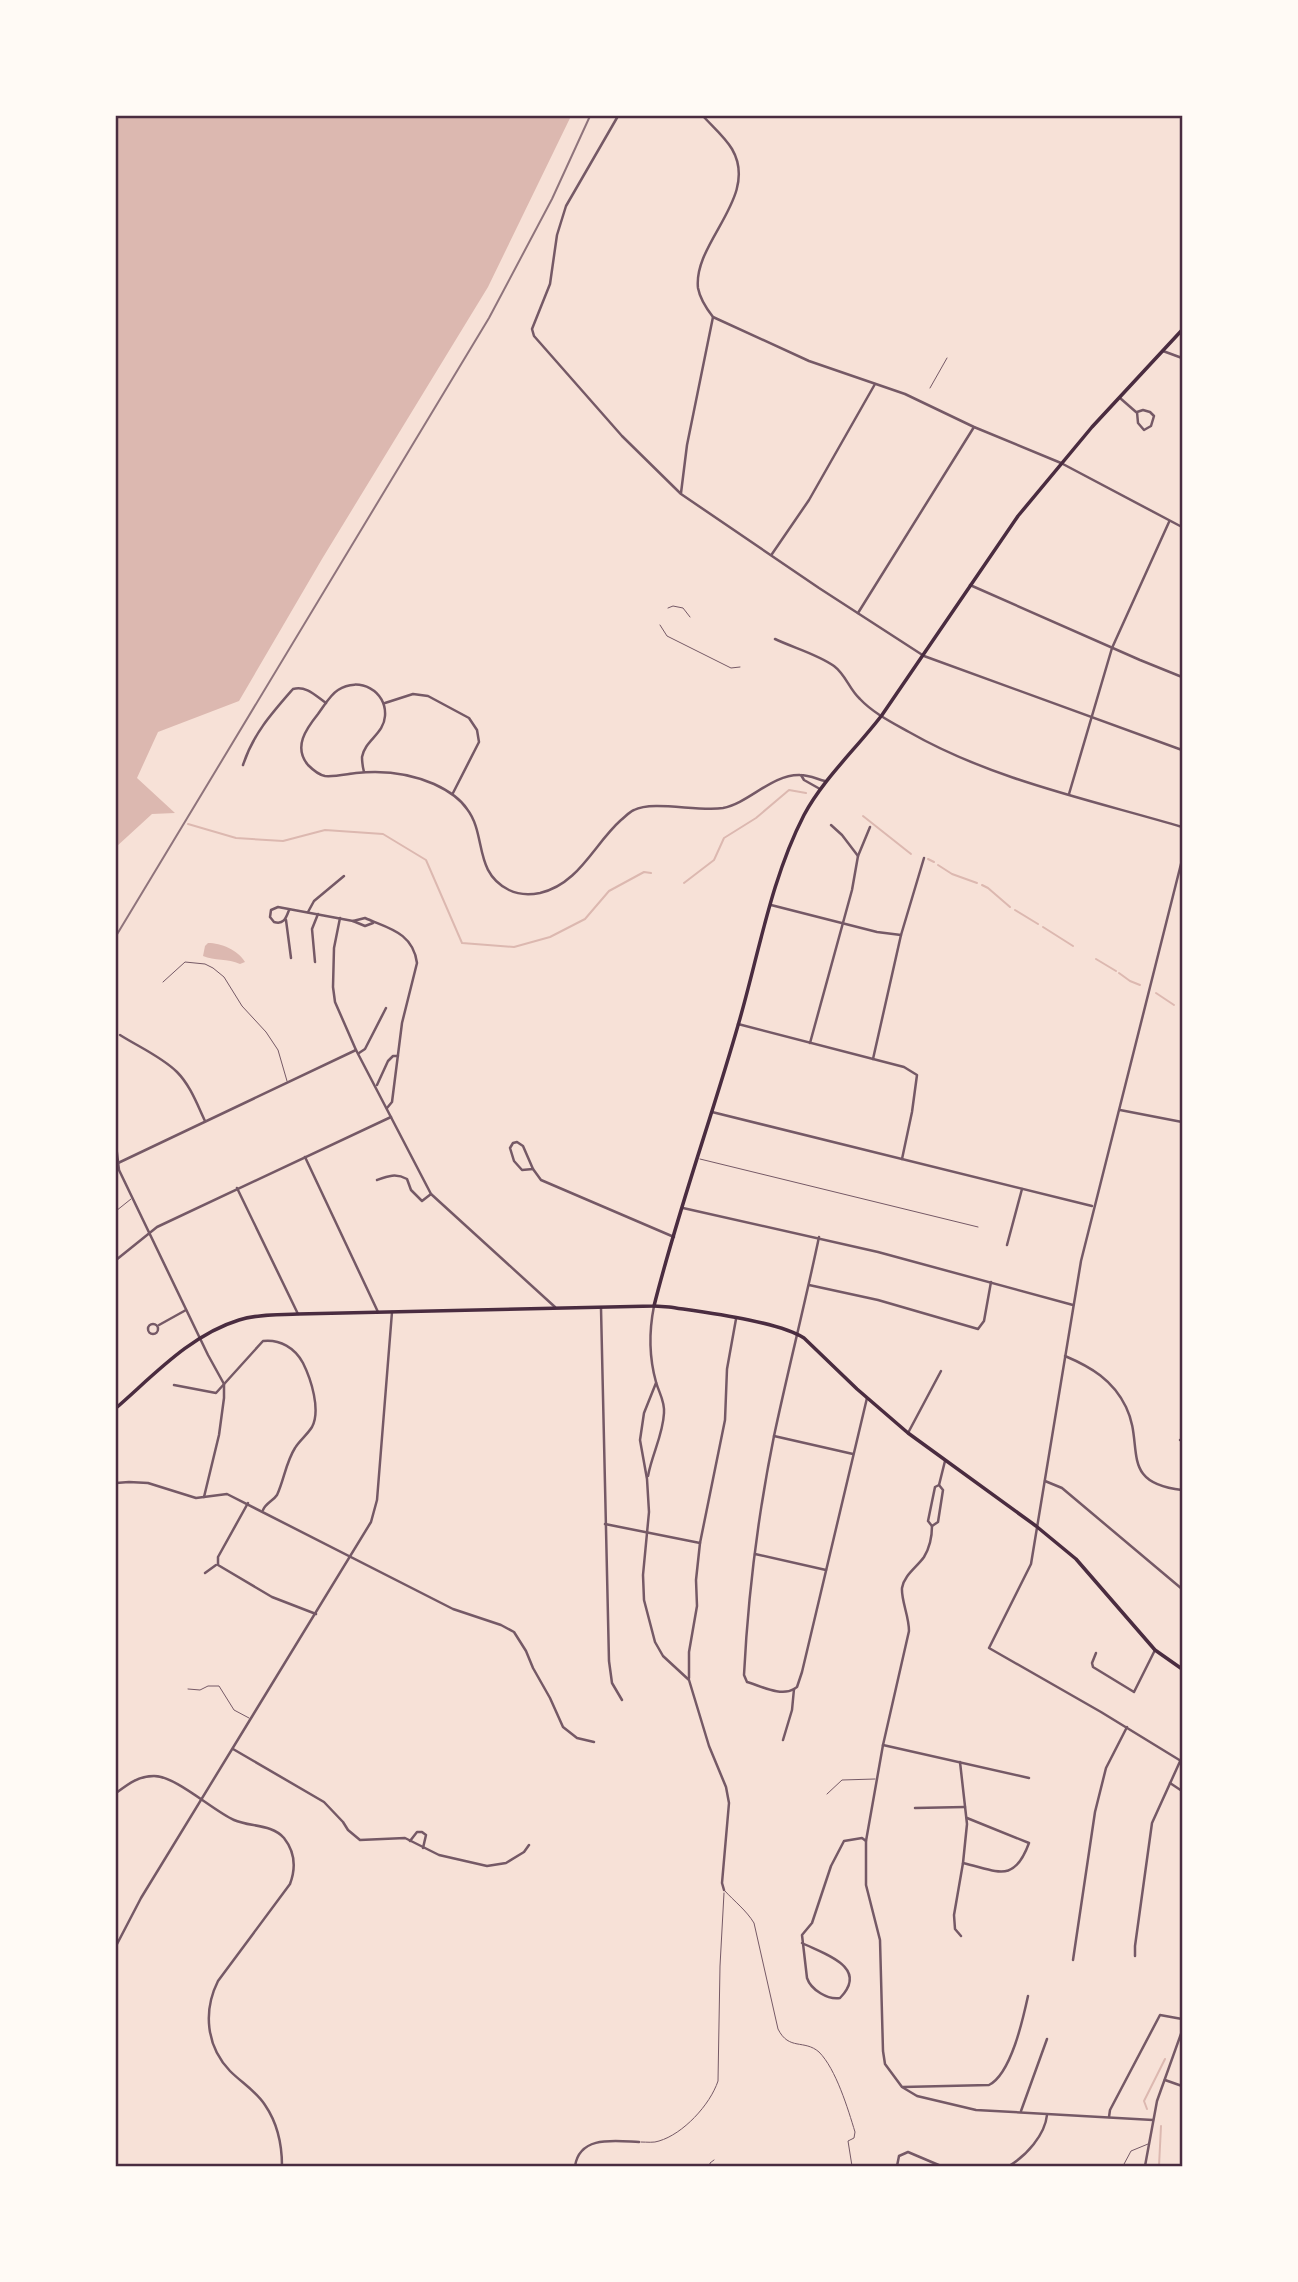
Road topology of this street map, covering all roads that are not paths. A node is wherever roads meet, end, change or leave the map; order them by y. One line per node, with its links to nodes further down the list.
1 (618, 116): 14 (street)
2 (704, 116): 3 (street)
3 (713, 317): 8 (street); 14 (street)
4 (1182, 330): 5 (main road)
5 (1163, 351): 7 (street); 10 (main road)
6 (947, 358): 9 (lane)
7 (1182, 358)
8 (875, 384): 12 (street); 17 (street)
9 (930, 388)
10 (1120, 398): 11 (street); 13 (main road)
11 (1137, 412): 11 (street)
12 (974, 427): 13 (street); 20 (street)
13 (1061, 463): 15 (street); 18 (main road)
14 (681, 494): 17 (street)
15 (1170, 520): 16 (street); 24 (street)
16 (1182, 527)
17 (772, 554): 20 (street)
18 (970, 585): 24 (street); 25 (main road)
19 (668, 608): 21 (lane)
20 (858, 613): 25 (street)
21 (690, 617)
22 (660, 625): 26 (lane)
23 (775, 639): 30 (street)
24 (1112, 648): 27 (street); 31 (street)
25 (924, 656): 30 (main road); 31 (street)
26 (740, 667)
27 (1182, 677)
28 (385, 702): 29 (street); 34 (street); 38 (street)
29 (326, 703): 33 (street); 34 (street)
30 (882, 715): 36 (main road); 39 (street)
31 (1091, 717): 32 (street); 39 (street)
32 (1182, 750)
33 (243, 765)
34 (364, 772): 38 (street)
35 (801, 775): 36 (street); 37 (street); 38 (street)
36 (825, 781): 37 (main road)
37 (820, 789): 47 (main road)
38 (452, 793)
39 (1069, 794): 42 (street)
40 (831, 825): 43 (street)
41 (870, 827): 43 (street)
42 (1182, 827)
43 (858, 856): 55 (street)
44 (924, 858): 56 (street)
45 (1182, 860): 70 (street)
46 (344, 876): 49 (street)
47 (771, 905): 55 (street); 61 (main road)
48 (289, 910): 49 (street); 52 (street); 52 (street)
49 (308, 912): 50 (street)
50 (318, 914): 51 (street); 58 (street)
51 (340, 918): 53 (street); 64 (street)
52 (286, 919): 57 (street)
53 (353, 921): 54 (street); 54 (street)
54 (373, 923): 65 (street)
55 (843, 923): 56 (street); 63 (street)
56 (901, 935): 66 (street)
57 (291, 958)
58 (315, 962)
59 (163, 982): 67 (lane)
60 (386, 1008): 64 (street)
61 (738, 1024): 63 (street); 71 (main road)
62 (120, 1035): 73 (street)
63 (810, 1043): 66 (street)
64 (357, 1051): 67 (street); 68 (street)
65 (398, 1056): 68 (street); 69 (street)
66 (873, 1059): 78 (street)
67 (287, 1082): 73 (street)
68 (376, 1086): 69 (street)
69 (387, 1108): 72 (street)
70 (1120, 1110): 74 (street); 86 (street)
71 (712, 1112): 77 (main road); 78 (street)
72 (391, 1117): 76 (street); 84 (street)
73 (205, 1121): 79 (street)
74 (1182, 1122)
75 (116, 1145): 79 (street)
76 (304, 1156): 82 (street); 102 (street)
77 (698, 1159): 87 (main road); 89 (lane)
78 (902, 1159): 83 (street)
79 (116, 1164): 85 (street)
80 (533, 1169): 80 (street); 91 (street)
81 (377, 1180): 84 (street)
82 (237, 1188): 90 (street); 104 (street)
83 (1021, 1189): 86 (street); 93 (street)
84 (432, 1194): 101 (street)
85 (133, 1198): 88 (lane); 90 (street)
86 (1094, 1207): 98 (street)
87 (683, 1208): 91 (main road); 92 (street)
88 (116, 1211)
89 (978, 1227)
90 (149, 1232): 94 (street); 100 (street)
91 (674, 1237): 97 (main road)
92 (819, 1237): 95 (street); 96 (street)
93 (1007, 1245)
94 (116, 1260)
95 (991, 1282): 96 (street); 98 (street)
96 (809, 1284): 107 (street)
97 (654, 1306): 99 (main road); 105 (main road); 111 (street)
98 (1073, 1306): 109 (street)
99 (601, 1308): 101 (main road); 128 (street)
100 (187, 1310): 106 (street); 108 (street)
101 (558, 1310): 103 (main road)
102 (378, 1312): 103 (main road); 104 (main road)
103 (392, 1312): 134 (street)
104 (298, 1314): 108 (main road)
105 (736, 1319): 107 (main road); 132 (street)
106 (158, 1326)
107 (798, 1334): 114 (main road); 117 (street)
108 (200, 1338): 112 (street); 115 (main road)
109 (1065, 1356): 121 (street); 124 (street)
110 (942, 1371): 116 (street)
111 (656, 1383): 120 (street); 120 (street)
112 (224, 1384): 113 (street); 125 (street); 127 (street)
113 (174, 1385)
114 (867, 1398): 116 (main road); 118 (street)
115 (116, 1408)
116 (908, 1433): 119 (main road)
117 (774, 1436): 118 (street); 133 (street)
118 (853, 1454): 136 (street)
119 (946, 1460): 123 (street); 130 (main road)
120 (647, 1479): 131 (street)
121 (1045, 1481): 130 (street); 138 (street)
122 (116, 1483): 125 (street)
123 (939, 1485): 129 (street); 129 (street)
124 (1182, 1490)
125 (204, 1497): 126 (street)
126 (248, 1503): 127 (street); 135 (street)
127 (262, 1510): 134 (street)
128 (606, 1524): 131 (street); 146 (street)
129 (932, 1526): 151 (street)
130 (1036, 1526): 140 (main road); 148 (street)
131 (648, 1532): 132 (street); 143 (street)
132 (700, 1543): 143 (street)
133 (755, 1553): 136 (street); 145 (street)
134 (351, 1556): 139 (street); 150 (street)
135 (218, 1564): 137 (street); 139 (street)
136 (827, 1570): 145 (street)
137 (205, 1573)
138 (1182, 1589)
139 (316, 1614): 147 (street)
140 (1155, 1650): 141 (street); 142 (main road)
141 (1096, 1653)
142 (1182, 1669)
143 (689, 1680): 170 (street)
144 (188, 1689): 147 (lane)
145 (794, 1689): 149 (street)
146 (622, 1700)
147 (251, 1720): 152 (street)
148 (1127, 1727): 153 (street); 175 (street)
149 (783, 1740)
150 (594, 1742)
151 (883, 1745): 154 (street); 156 (street)
152 (233, 1749): 161 (street); 165 (street)
153 (1182, 1759): 157 (street)
154 (960, 1762): 155 (street); 162 (street)
155 (1029, 1778)
156 (877, 1779): 160 (lane); 166 (street)
157 (1170, 1783): 158 (street); 174 (street)
158 (1182, 1791)
159 (116, 1793): 161 (street)
160 (827, 1794)
161 (202, 1799): 173 (street); 190 (street)
162 (965, 1807): 163 (street); 164 (street)
163 (915, 1808)
164 (965, 1817): 169 (street); 169 (street)
165 (410, 1841): 168 (street); 168 (street)
166 (866, 1841): 172 (street); 182 (street)
167 (529, 1845): 168 (street)
168 (423, 1848)
169 (963, 1863): 171 (street)
170 (724, 1890): 187 (lane); 193 (lane)
171 (961, 1936)
172 (802, 1943): 172 (street)
173 (116, 1946)
174 (1135, 1956)
175 (1073, 1961)
176 (1028, 1996): 182 (street)
177 (1182, 2019): 185 (street)
178 (1182, 2031): 180 (street)
179 (1047, 2039): 183 (street)
180 (1165, 2080): 181 (street); 186 (street)
181 (1182, 2086)
182 (902, 2087): 183 (street)
183 (1020, 2113): 184 (street)
184 (1047, 2115): 185 (street); 196 (street)
185 (1109, 2117): 186 (street)
186 (1153, 2120): 188 (street)
187 (639, 2142): 191 (street)
188 (1150, 2144): 197 (lane); 198 (street)
189 (713, 2160): 192 (lane)
190 (282, 2166)
191 (575, 2166)
192 (710, 2166)
193 (852, 2166)
194 (897, 2166): 195 (street)
195 (941, 2166)
196 (1009, 2166)
197 (1123, 2166)
198 (1145, 2166)

